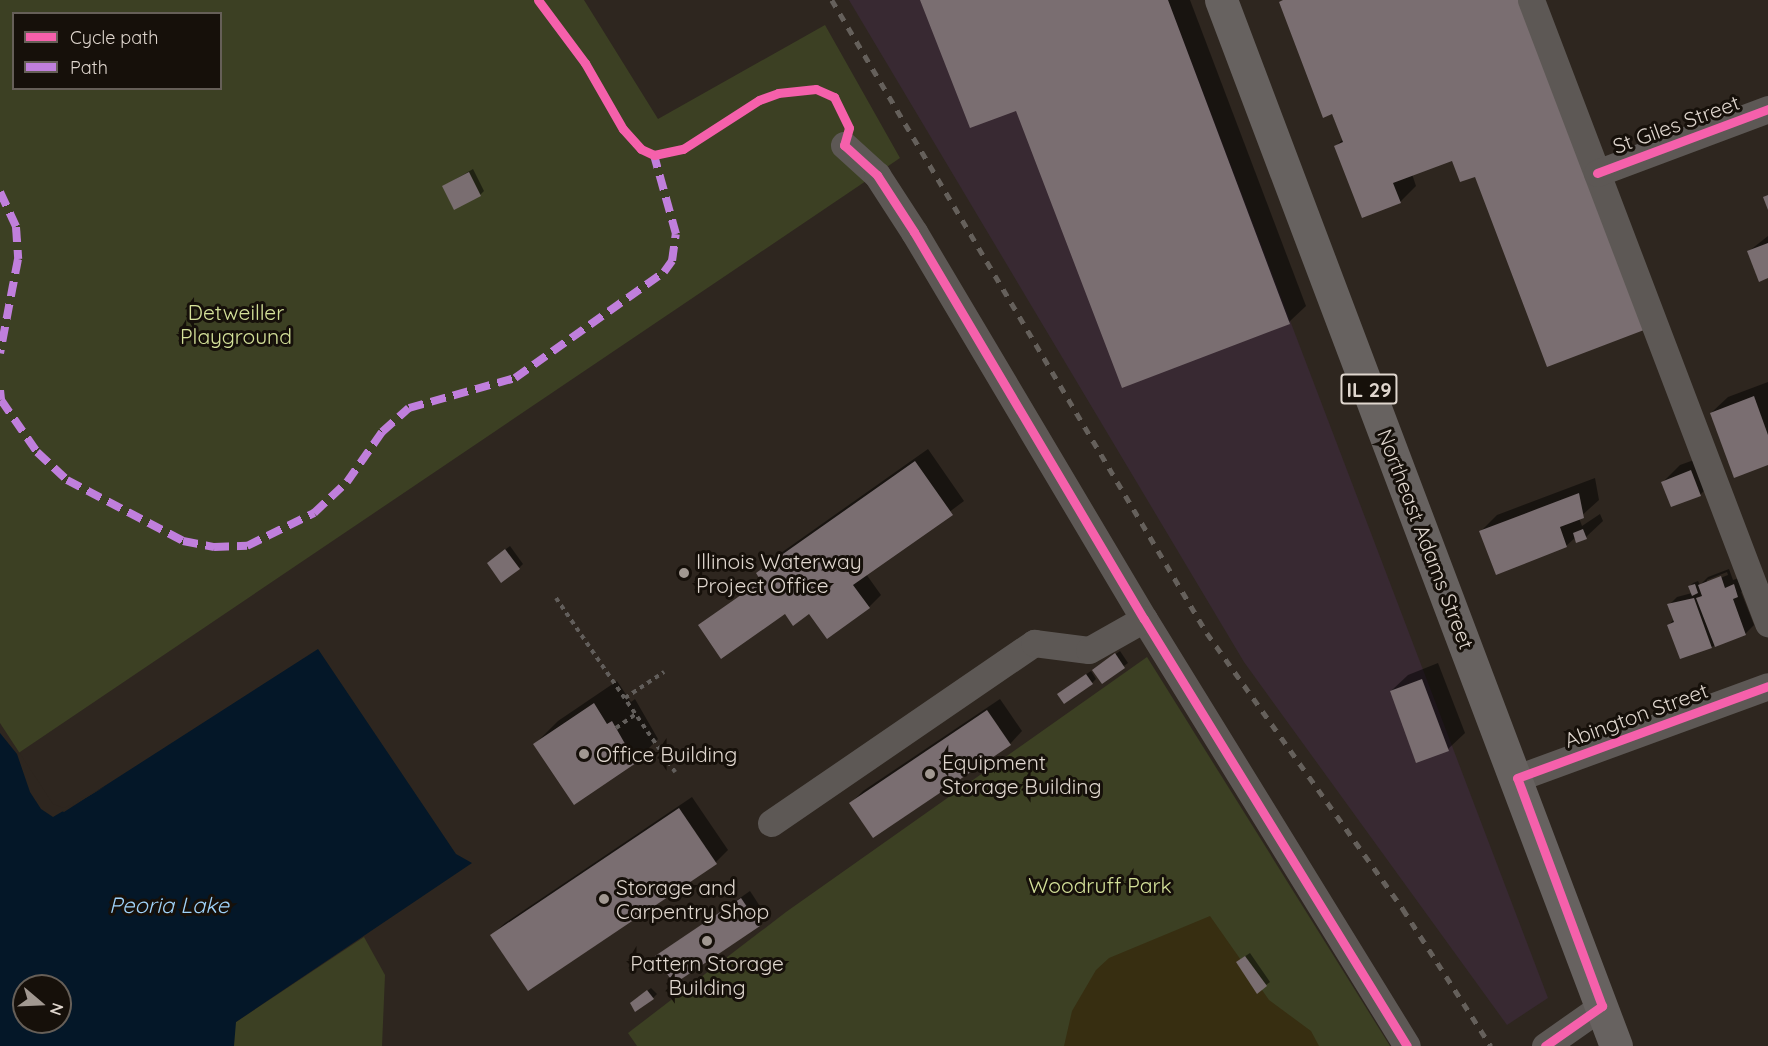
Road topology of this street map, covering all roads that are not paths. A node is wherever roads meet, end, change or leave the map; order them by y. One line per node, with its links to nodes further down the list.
1 (1221, 0): 9 (main road, Northeast Adams Street / IL 29)
2 (1530, 0): 5 (street)
3 (1768, 109): 5 (street, St Giles Street)
4 (844, 145): 6 (street)
5 (1597, 173): 7 (street)
6 (1144, 619): 10 (street); 12 (street)
7 (1768, 623)
8 (1768, 686): 9 (street, Abington Street)
9 (1516, 778): 11 (main road, Northeast Adams Street / IL 29)
10 (771, 823)
11 (1602, 1006): 13 (street); 14 (main road, Northeast Adams Street / IL 29)
12 (1407, 1046)
13 (1545, 1046)
14 (1616, 1046)

